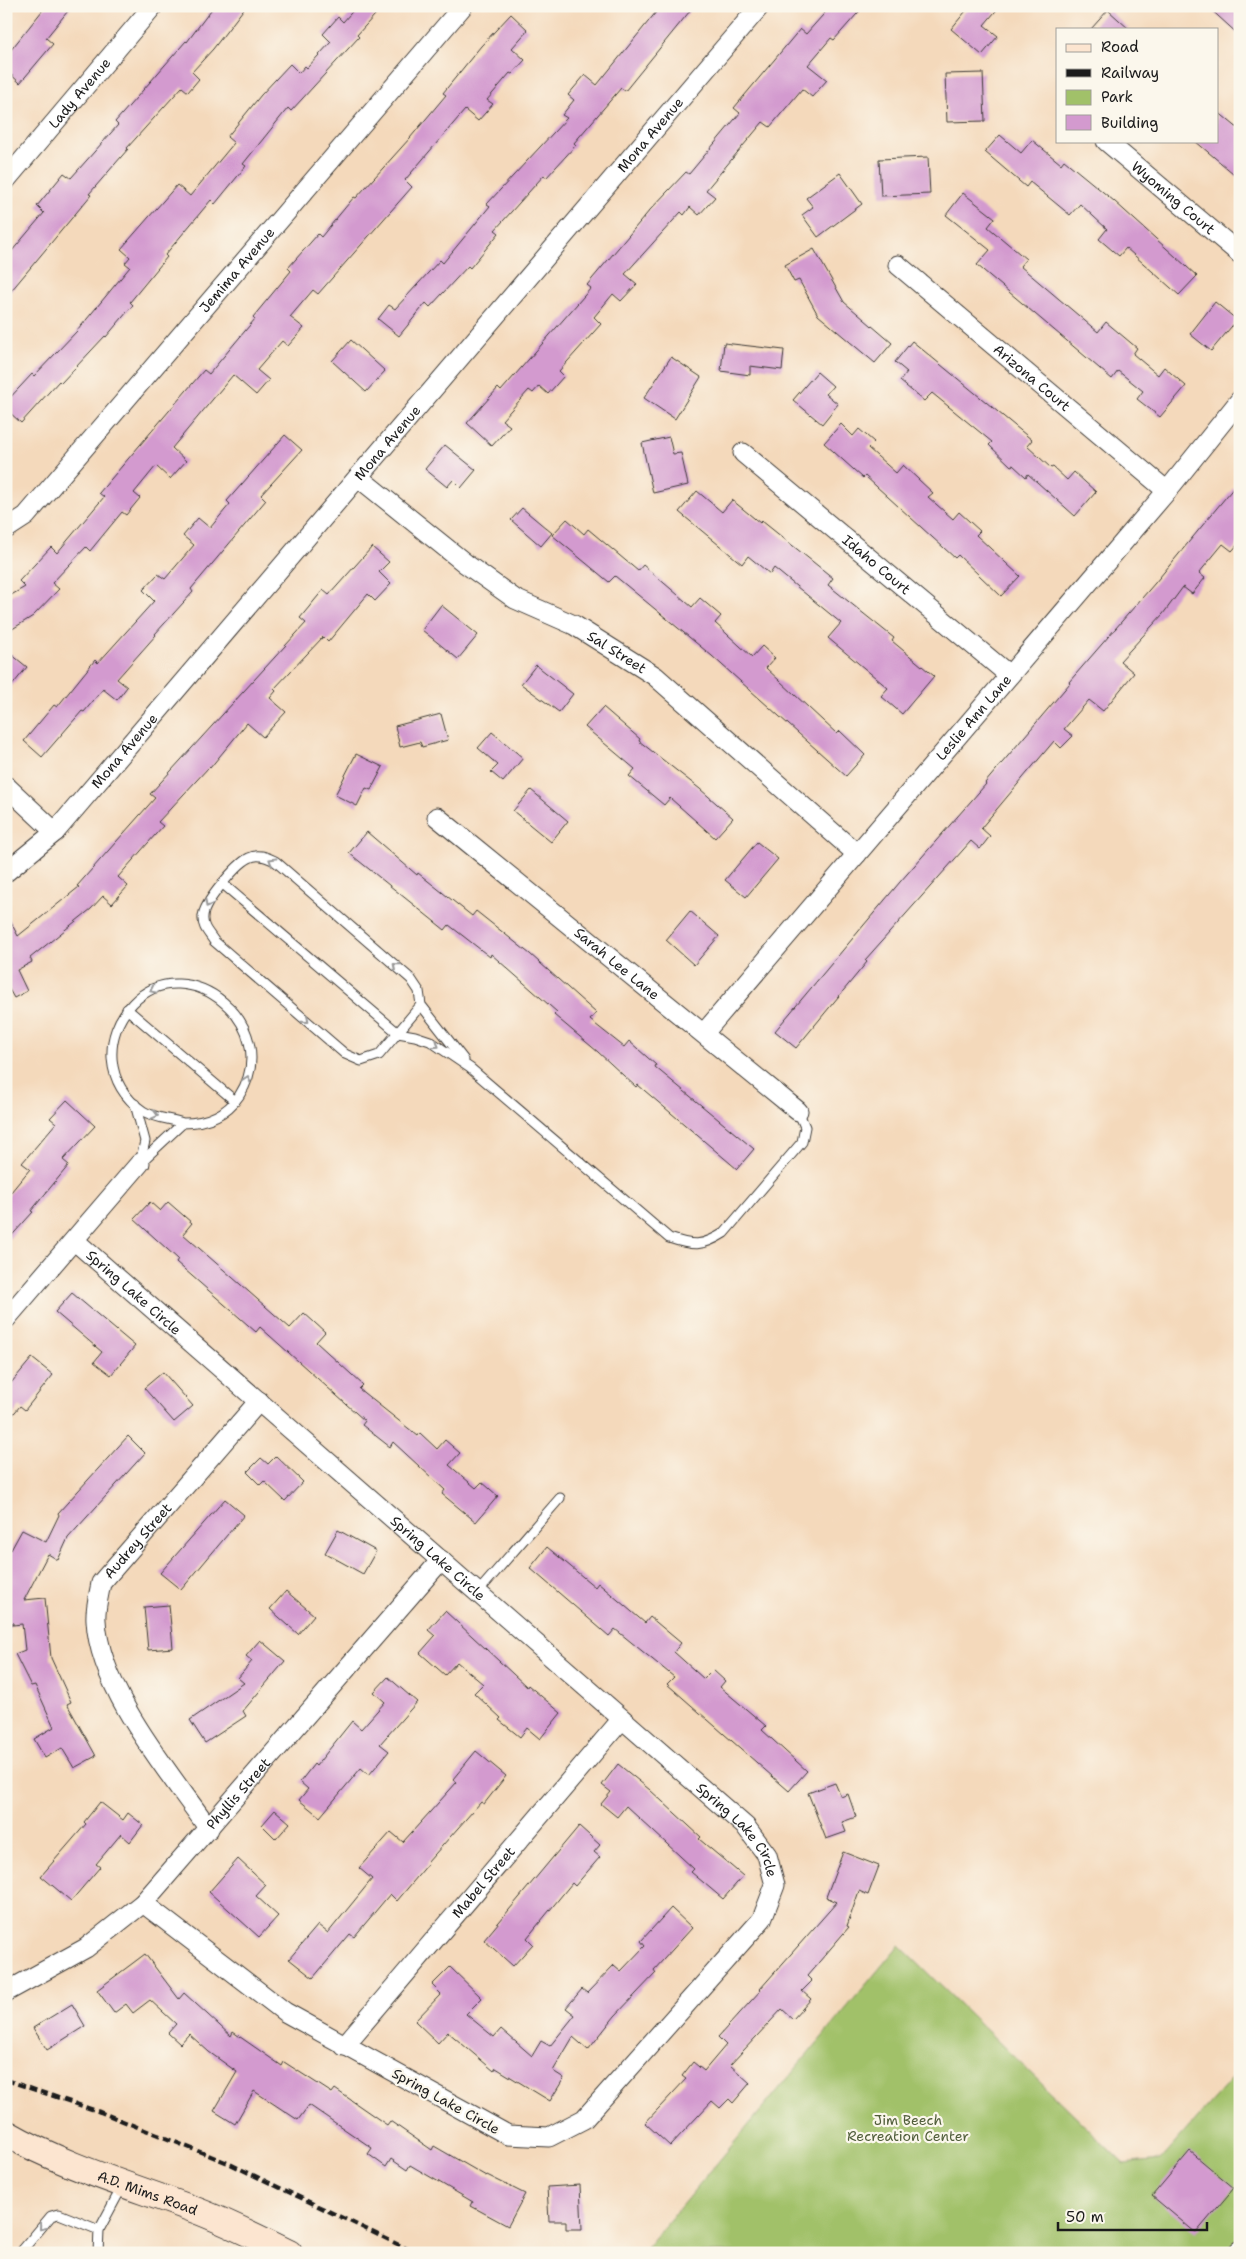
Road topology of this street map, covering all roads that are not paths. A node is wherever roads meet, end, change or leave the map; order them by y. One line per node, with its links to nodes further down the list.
1 (153, 6): 5 (street, Lady Avenue)
2 (463, 6): 12 (street, Jemima Avenue)
3 (760, 6): 10 (street, Mona Avenue)
4 (1107, 142): 6 (street, Wyoming Court)
5 (6, 180)
6 (1240, 254)
7 (898, 265): 11 (street, Arizona Court)
8 (1240, 400): 11 (street, Leslie Ann Lane)
9 (743, 454): 13 (street, Idaho Court)
10 (358, 476): 16 (street, Mona Avenue); 17 (street, Sal Street)
11 (1167, 491): 13 (street, Leslie Ann Lane)
12 (6, 530)
13 (1009, 675): 17 (street, Leslie Ann Lane)
14 (6, 786): 16 (street)
15 (437, 817): 22 (street, Sarah Lee Lane)
16 (54, 832): 18 (street, Mona Avenue)
17 (857, 854): 22 (street, Leslie Ann Lane)
18 (6, 872)
19 (223, 884): 20 (lane, one-way to 19); 23 (lane); 23 (lane, one-way to 23)
20 (421, 1005): 23 (lane); 24 (lane)
21 (127, 1009): 25 (lane); 25 (lane, one-way to 21); 26 (lane)
22 (704, 1033): 27 (street, Sarah Lee Lane)
23 (398, 1034): 24 (lane, one-way to 24)
24 (470, 1068): 27 (lane)
25 (235, 1101): 28 (lane)
26 (135, 1104): 28 (lane, one-way to 28); 29 (lane)
27 (798, 1111)
28 (184, 1123): 29 (lane)
29 (140, 1163): 30 (street, Spring Lake Circle)
30 (75, 1241): 31 (street, Spring Lake Circle); 32 (street, Spring Lake Circle)
31 (6, 1319)
32 (259, 1401): 34 (street, Spring Lake Circle); 37 (street, Audrey Street)
33 (560, 1498): 35 (lane)
34 (441, 1560): 35 (street, Spring Lake Circle); 37 (street, Phyllis Street)
35 (478, 1592): 36 (street, Spring Lake Circle)
36 (622, 1719): 40 (street, Mabel Street); 40 (street, Spring Lake Circle)
37 (209, 1829): 38 (street, Phyllis Street)
38 (144, 1903): 39 (street, Phyllis Street); 40 (street, Spring Lake Circle)
39 (6, 1992)
40 (344, 2046)
41 (6, 2133): 42 (street, A.D. Mims Road)
42 (123, 2185): 43 (lane); 46 (street, A.D. Mims Road)
43 (100, 2230): 44 (lane, one-way to 44); 45 (lane)
44 (20, 2253)
45 (98, 2253)
46 (289, 2253)

